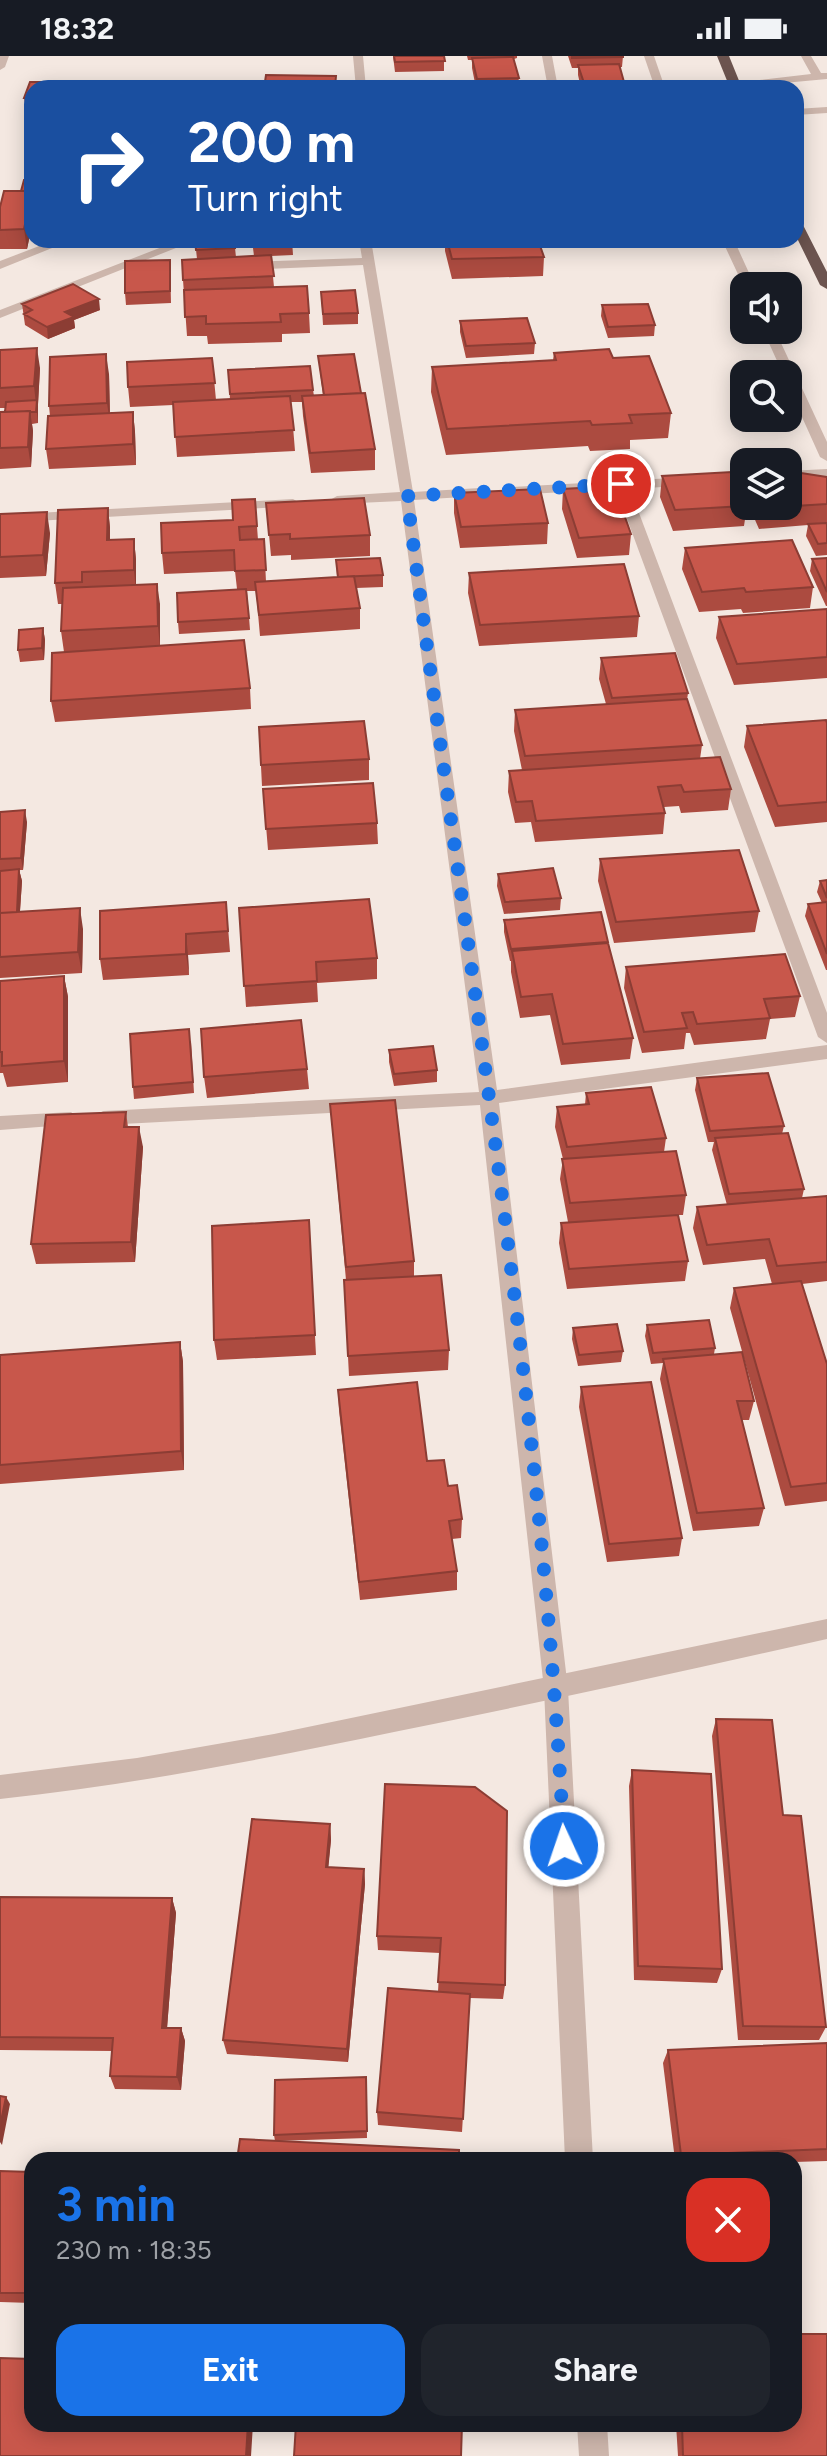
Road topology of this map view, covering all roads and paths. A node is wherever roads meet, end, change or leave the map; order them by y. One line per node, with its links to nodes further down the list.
1 (4, 56): 7 (street)
2 (358, 56): 9 (street)
3 (547, 56): 10 (street)
4 (649, 56): 11 (street)
5 (723, 56): 12 (highway)
6 (806, 56): 8 (street)
7 (0, 67)
8 (822, 76): 13 (street)
9 (360, 80)
10 (552, 80)
11 (657, 80)
12 (733, 80)
13 (780, 80)
14 (827, 110): 15 (street)
15 (804, 111)
16 (804, 239): 25 (highway)
17 (45, 248): 22 (street)
18 (169, 248): 26 (street)
19 (366, 248): 21 (street)
20 (732, 248): 24 (street)
21 (368, 261): 23 (street); 33 (street)
22 (0, 265)
23 (226, 267)
24 (743, 272)
25 (827, 285)
26 (0, 314)
27 (775, 344): 28 (street)
28 (827, 457)
29 (827, 473): 30 (street)
30 (802, 474)
31 (730, 479): 32 (street)
32 (621, 484): 33 (street); 37 (street)
33 (407, 496): 34 (street); 39 (street)
34 (328, 501)
35 (313, 502): 36 (street)
36 (0, 519)
37 (827, 1037)
38 (827, 1052): 39 (street)
39 (489, 1098): 40 (street); 42 (street)
40 (0, 1123)
41 (827, 1629): 42 (street)
42 (556, 1689): 43 (street); 44 (street)
43 (0, 1787)
44 (579, 2152)
45 (592, 2432): 46 (street)
46 (594, 2456)

